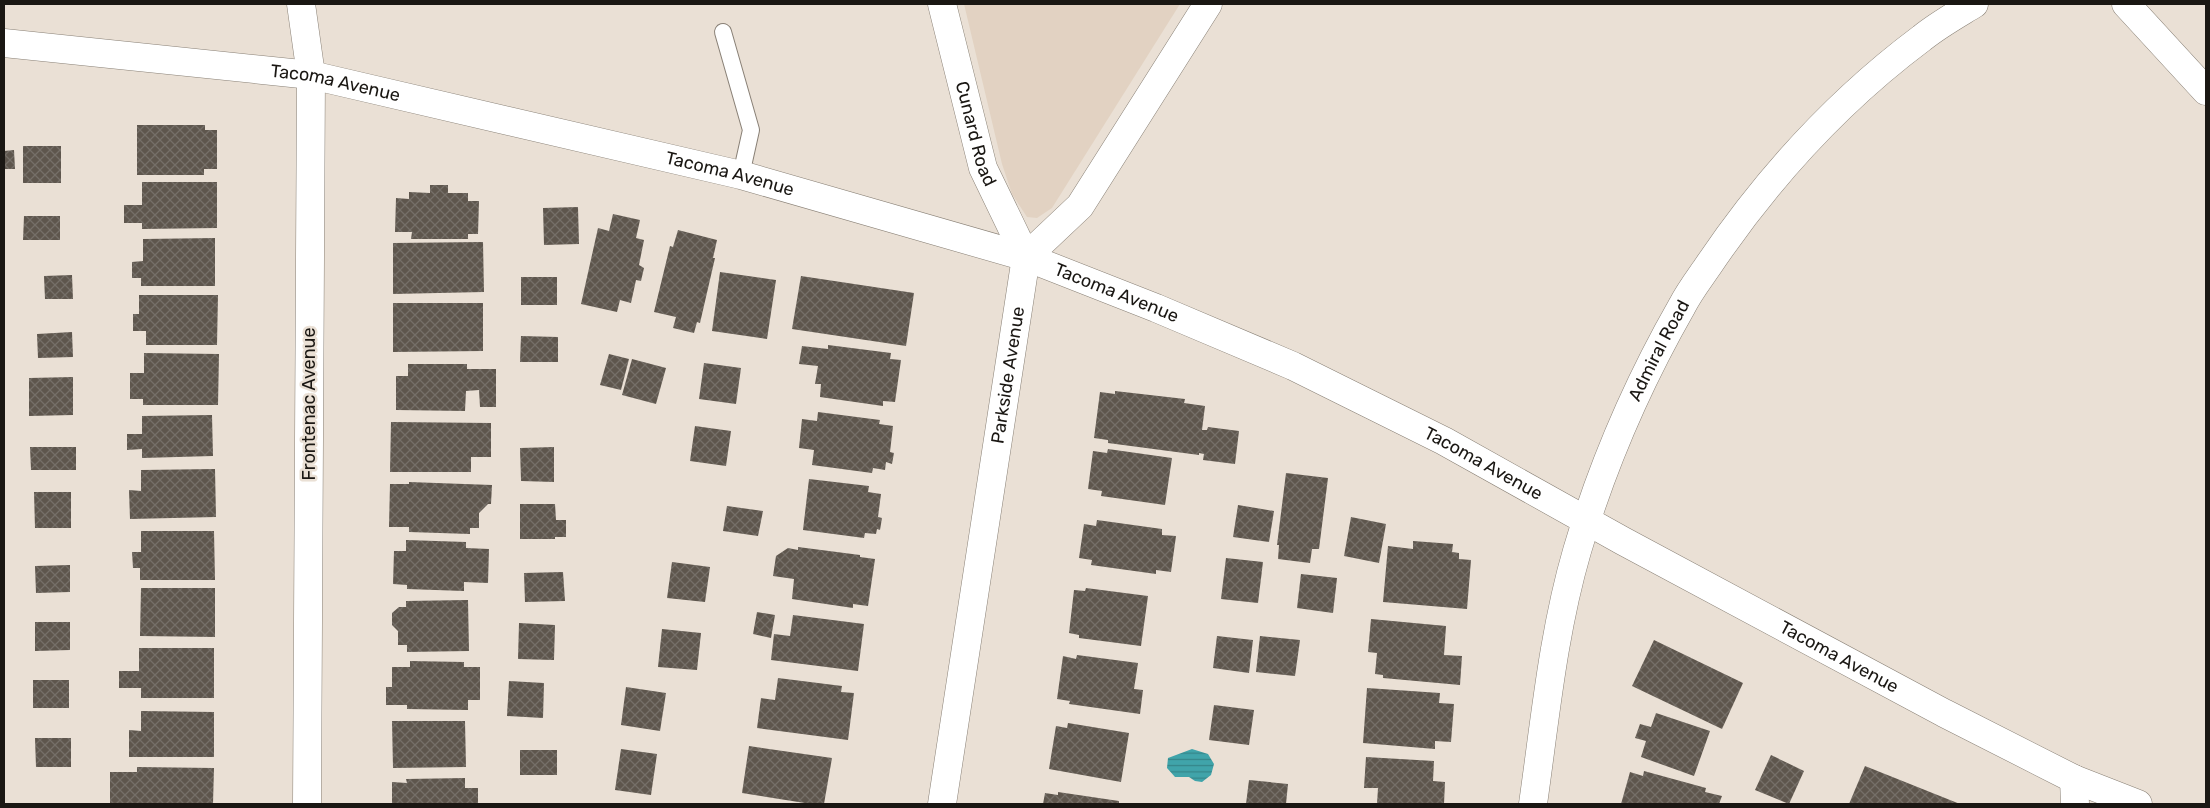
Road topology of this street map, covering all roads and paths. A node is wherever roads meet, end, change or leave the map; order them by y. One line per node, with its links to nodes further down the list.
1 (301, 4): 8 (street, Frontenac Avenue)
2 (942, 4): 11 (street, Cunard Road)
3 (1208, 4): 11 (street)
4 (1974, 4): 12 (street, Admiral Road)
5 (2126, 4): 9 (street)
6 (723, 32): 10 (lane)
7 (4, 43): 8 (street, Tacoma Avenue)
8 (312, 75): 10 (street, Tacoma Avenue); 14 (street, Frontenac Avenue)
9 (2206, 92)
10 (741, 175): 11 (street, Tacoma Avenue)
11 (1026, 257): 12 (street, Tacoma Avenue); 15 (street, Parkside Avenue)
12 (1587, 520): 13 (street, Tacoma Avenue); 16 (street, Admiral Road)
13 (2074, 791): 17 (street, Tacoma Avenue)
14 (306, 804)
15 (942, 804)
16 (1533, 804)
17 (2138, 804)

